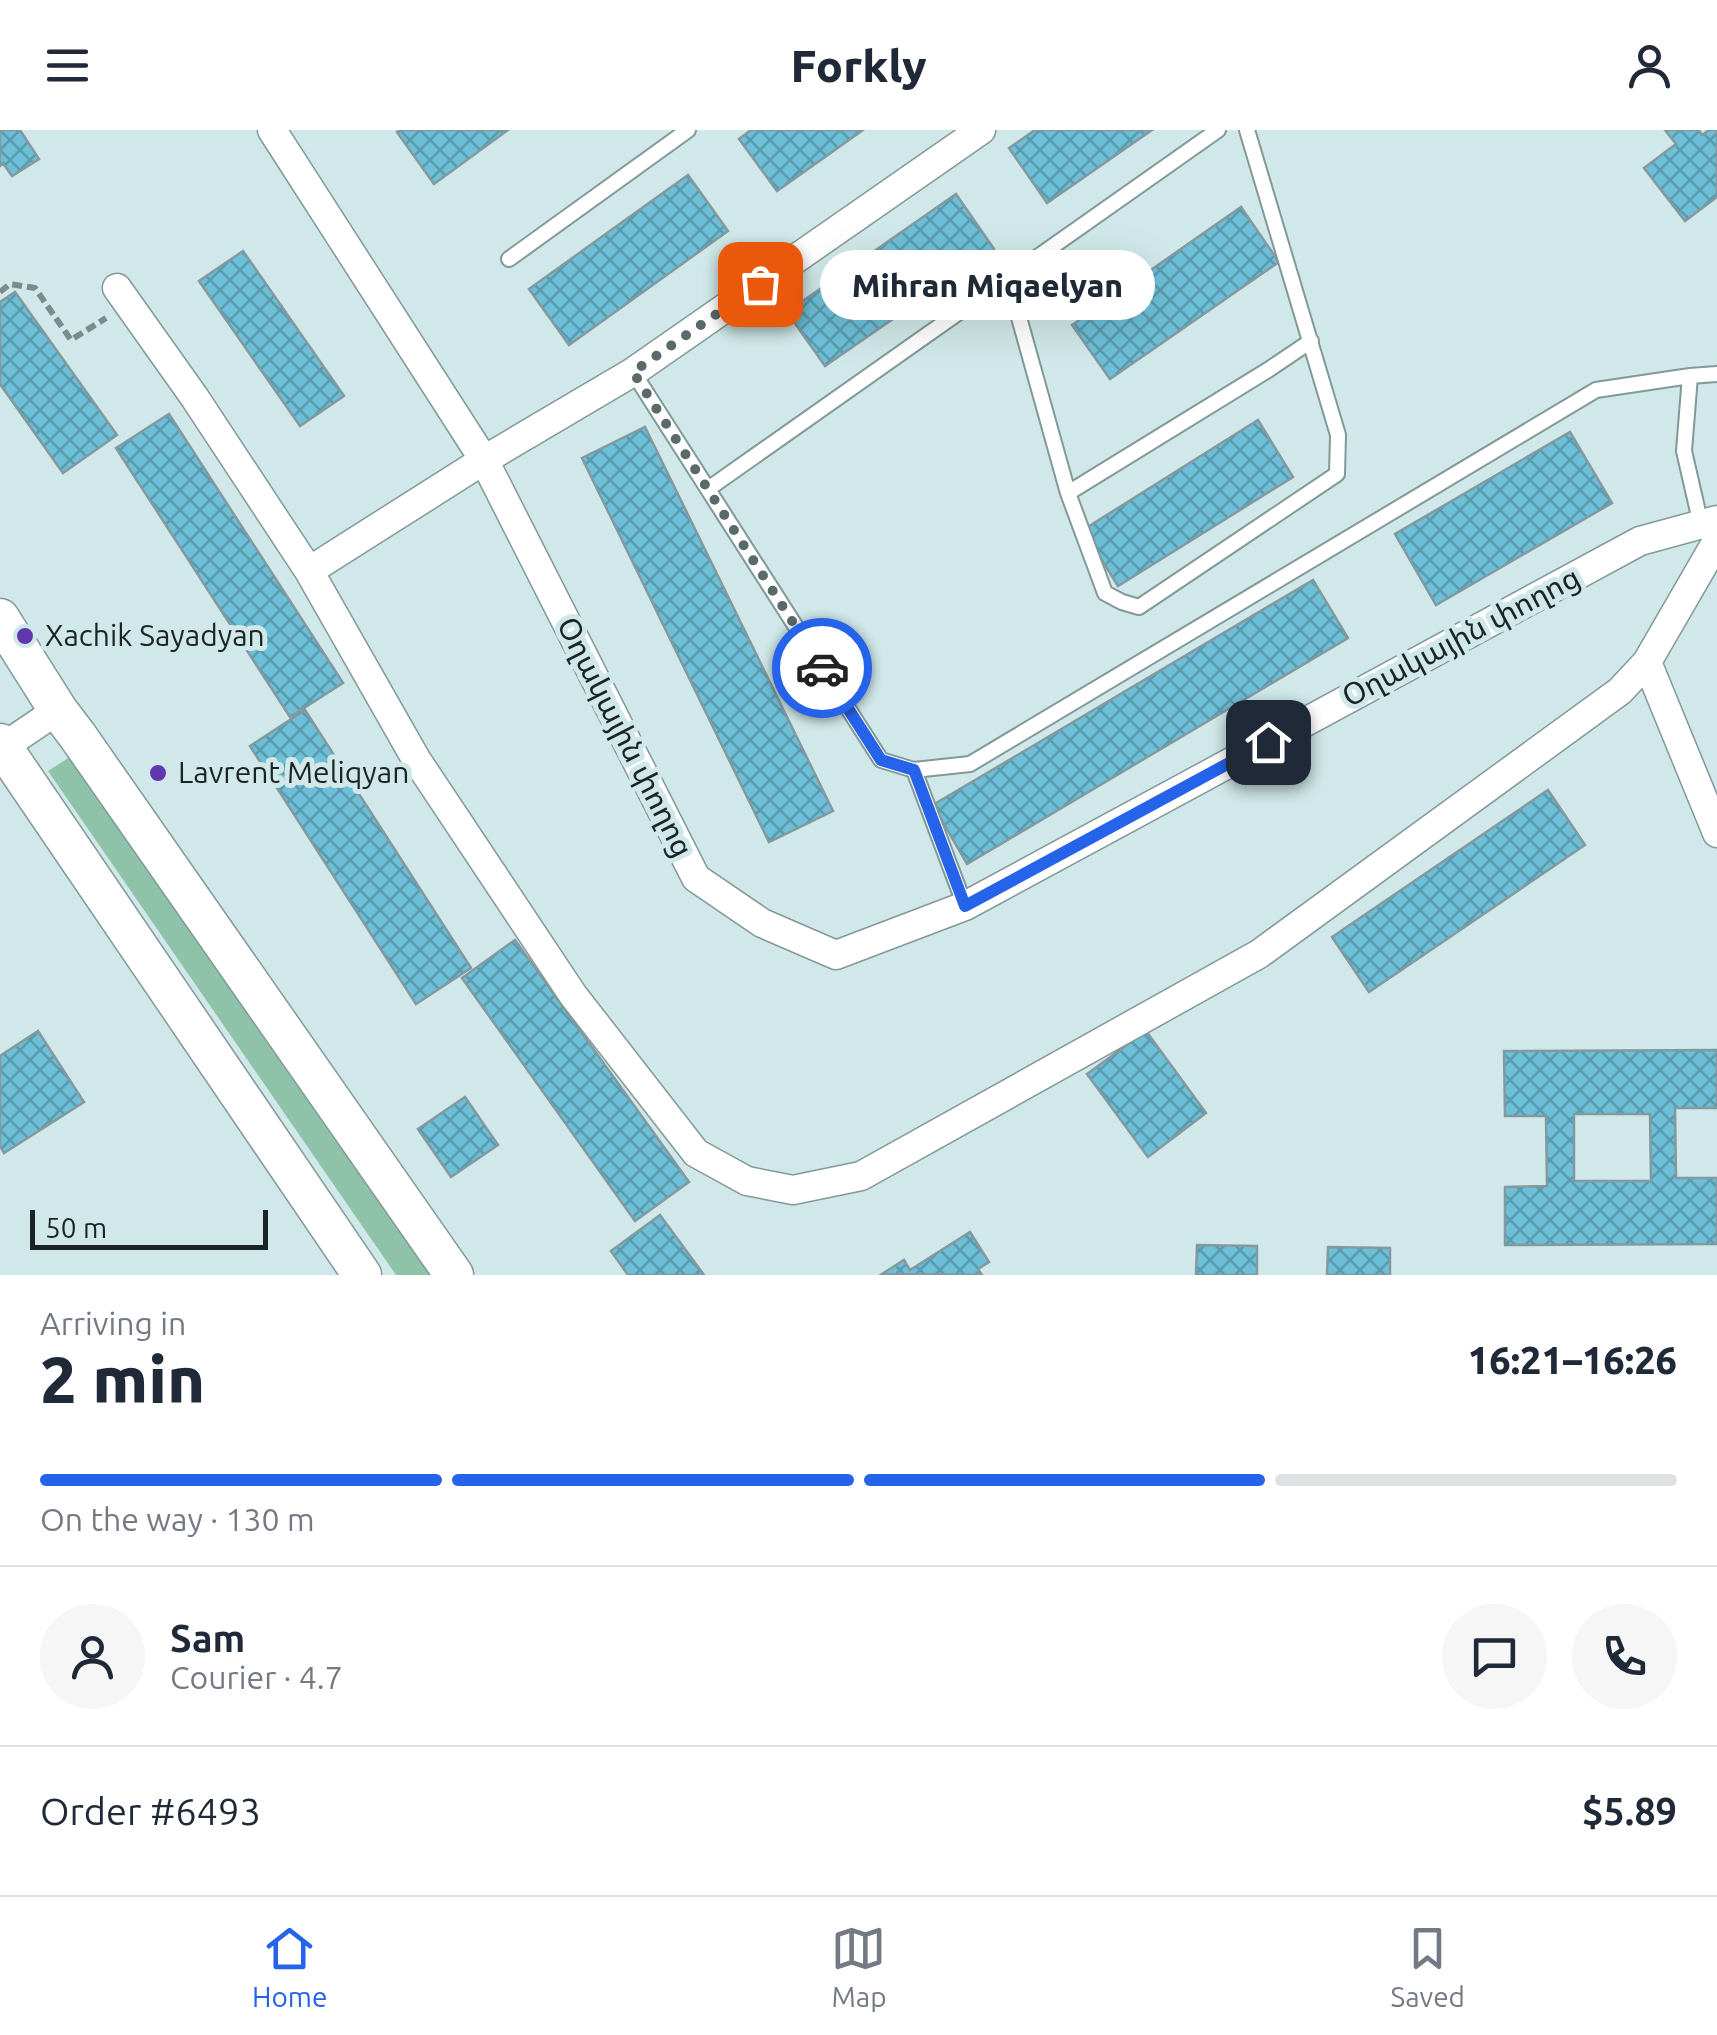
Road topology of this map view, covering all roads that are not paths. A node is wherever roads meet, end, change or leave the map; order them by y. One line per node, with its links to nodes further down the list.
1 (272, 130): 13 (street, Օղակային փողոց)
2 (982, 130): 10 (street)
3 (1218, 130): 7 (lane)
4 (1247, 130): 9 (lane)
5 (685, 131): 6 (lane)
6 (509, 259)
7 (1008, 278): 14 (lane); 15 (lane)
8 (123, 296): 17 (street)
9 (1311, 340): 15 (lane); 15 (lane)
10 (633, 372): 13 (street); 14 (lane)
11 (1717, 374): 12 (lane)
12 (1690, 376): 16 (lane); 22 (lane)
13 (484, 460): 17 (street); 24 (street, Օղակային փողոց)
14 (708, 489): 22 (lane)
15 (1068, 493)
16 (1712, 529): 19 (street); 24 (street, Օղակային փողոց)
17 (309, 571): 19 (street)
18 (0, 618): 20 (street)
19 (1647, 662): 23 (street)
20 (58, 710): 21 (street); 26 (street)
21 (1, 746): 25 (street)
22 (914, 770): 24 (lane)
23 (1717, 833)
24 (965, 906)
25 (362, 1275)
26 (454, 1275)

